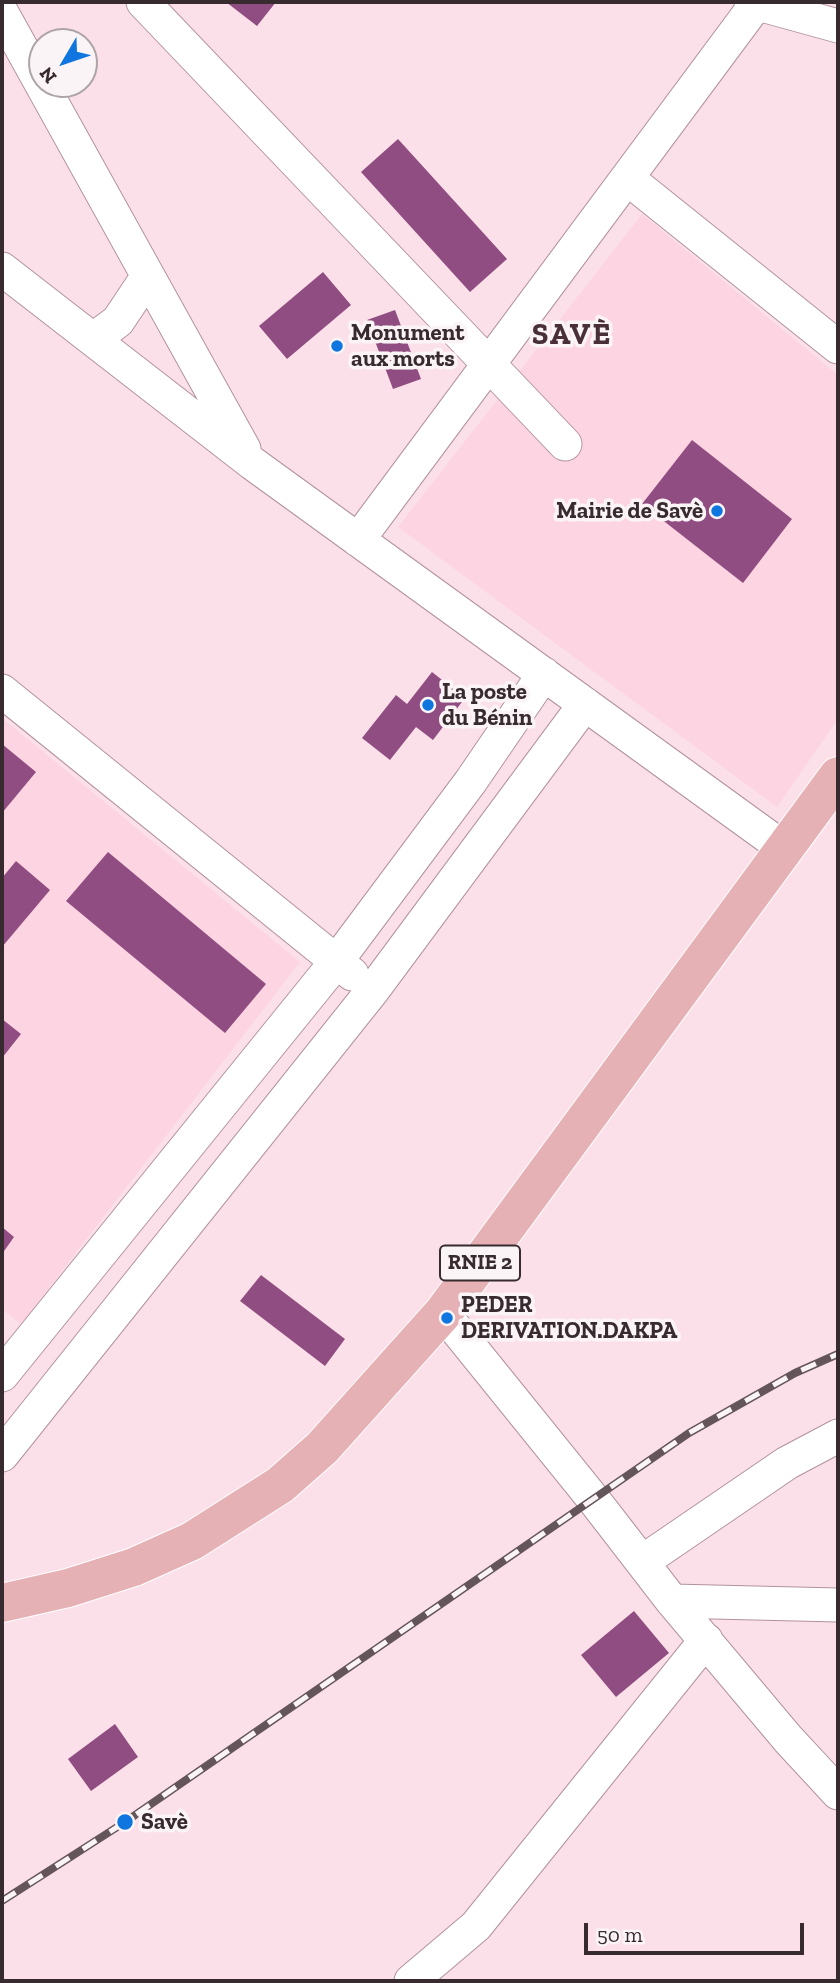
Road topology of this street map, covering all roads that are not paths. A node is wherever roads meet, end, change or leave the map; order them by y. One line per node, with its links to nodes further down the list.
1 (143, 2): 10 (street)
2 (754, 2): 4 (street); 5 (street)
3 (2, 13): 7 (street)
4 (838, 26)
5 (627, 178): 9 (street); 10 (street)
6 (2, 270): 8 (street)
7 (148, 276): 8 (street); 12 (street)
8 (94, 339): 12 (street)
9 (838, 347)
10 (489, 364): 11 (street); 13 (street)
11 (565, 444)
12 (252, 463): 13 (street)
13 (358, 540): 14 (street)
14 (544, 674): 16 (street); 19 (street)
15 (2, 691): 19 (street)
16 (586, 704): 18 (street); 20 (street)
17 (838, 776): 18 (main road, RNIE 2)
18 (785, 849): 21 (main road, RNIE 2)
19 (336, 961): 20 (street); 22 (street)
20 (373, 990): 24 (street)
21 (443, 1313): 25 (street); 27 (main road, RNIE 2)
22 (2, 1376)
23 (838, 1436): 25 (street)
24 (2, 1455)
25 (642, 1562): 26 (street)
26 (672, 1601): 28 (street); 29 (street)
27 (2, 1603)
28 (838, 1605)
29 (706, 1640): 30 (street); 31 (street)
30 (838, 1793)
31 (411, 1981)

